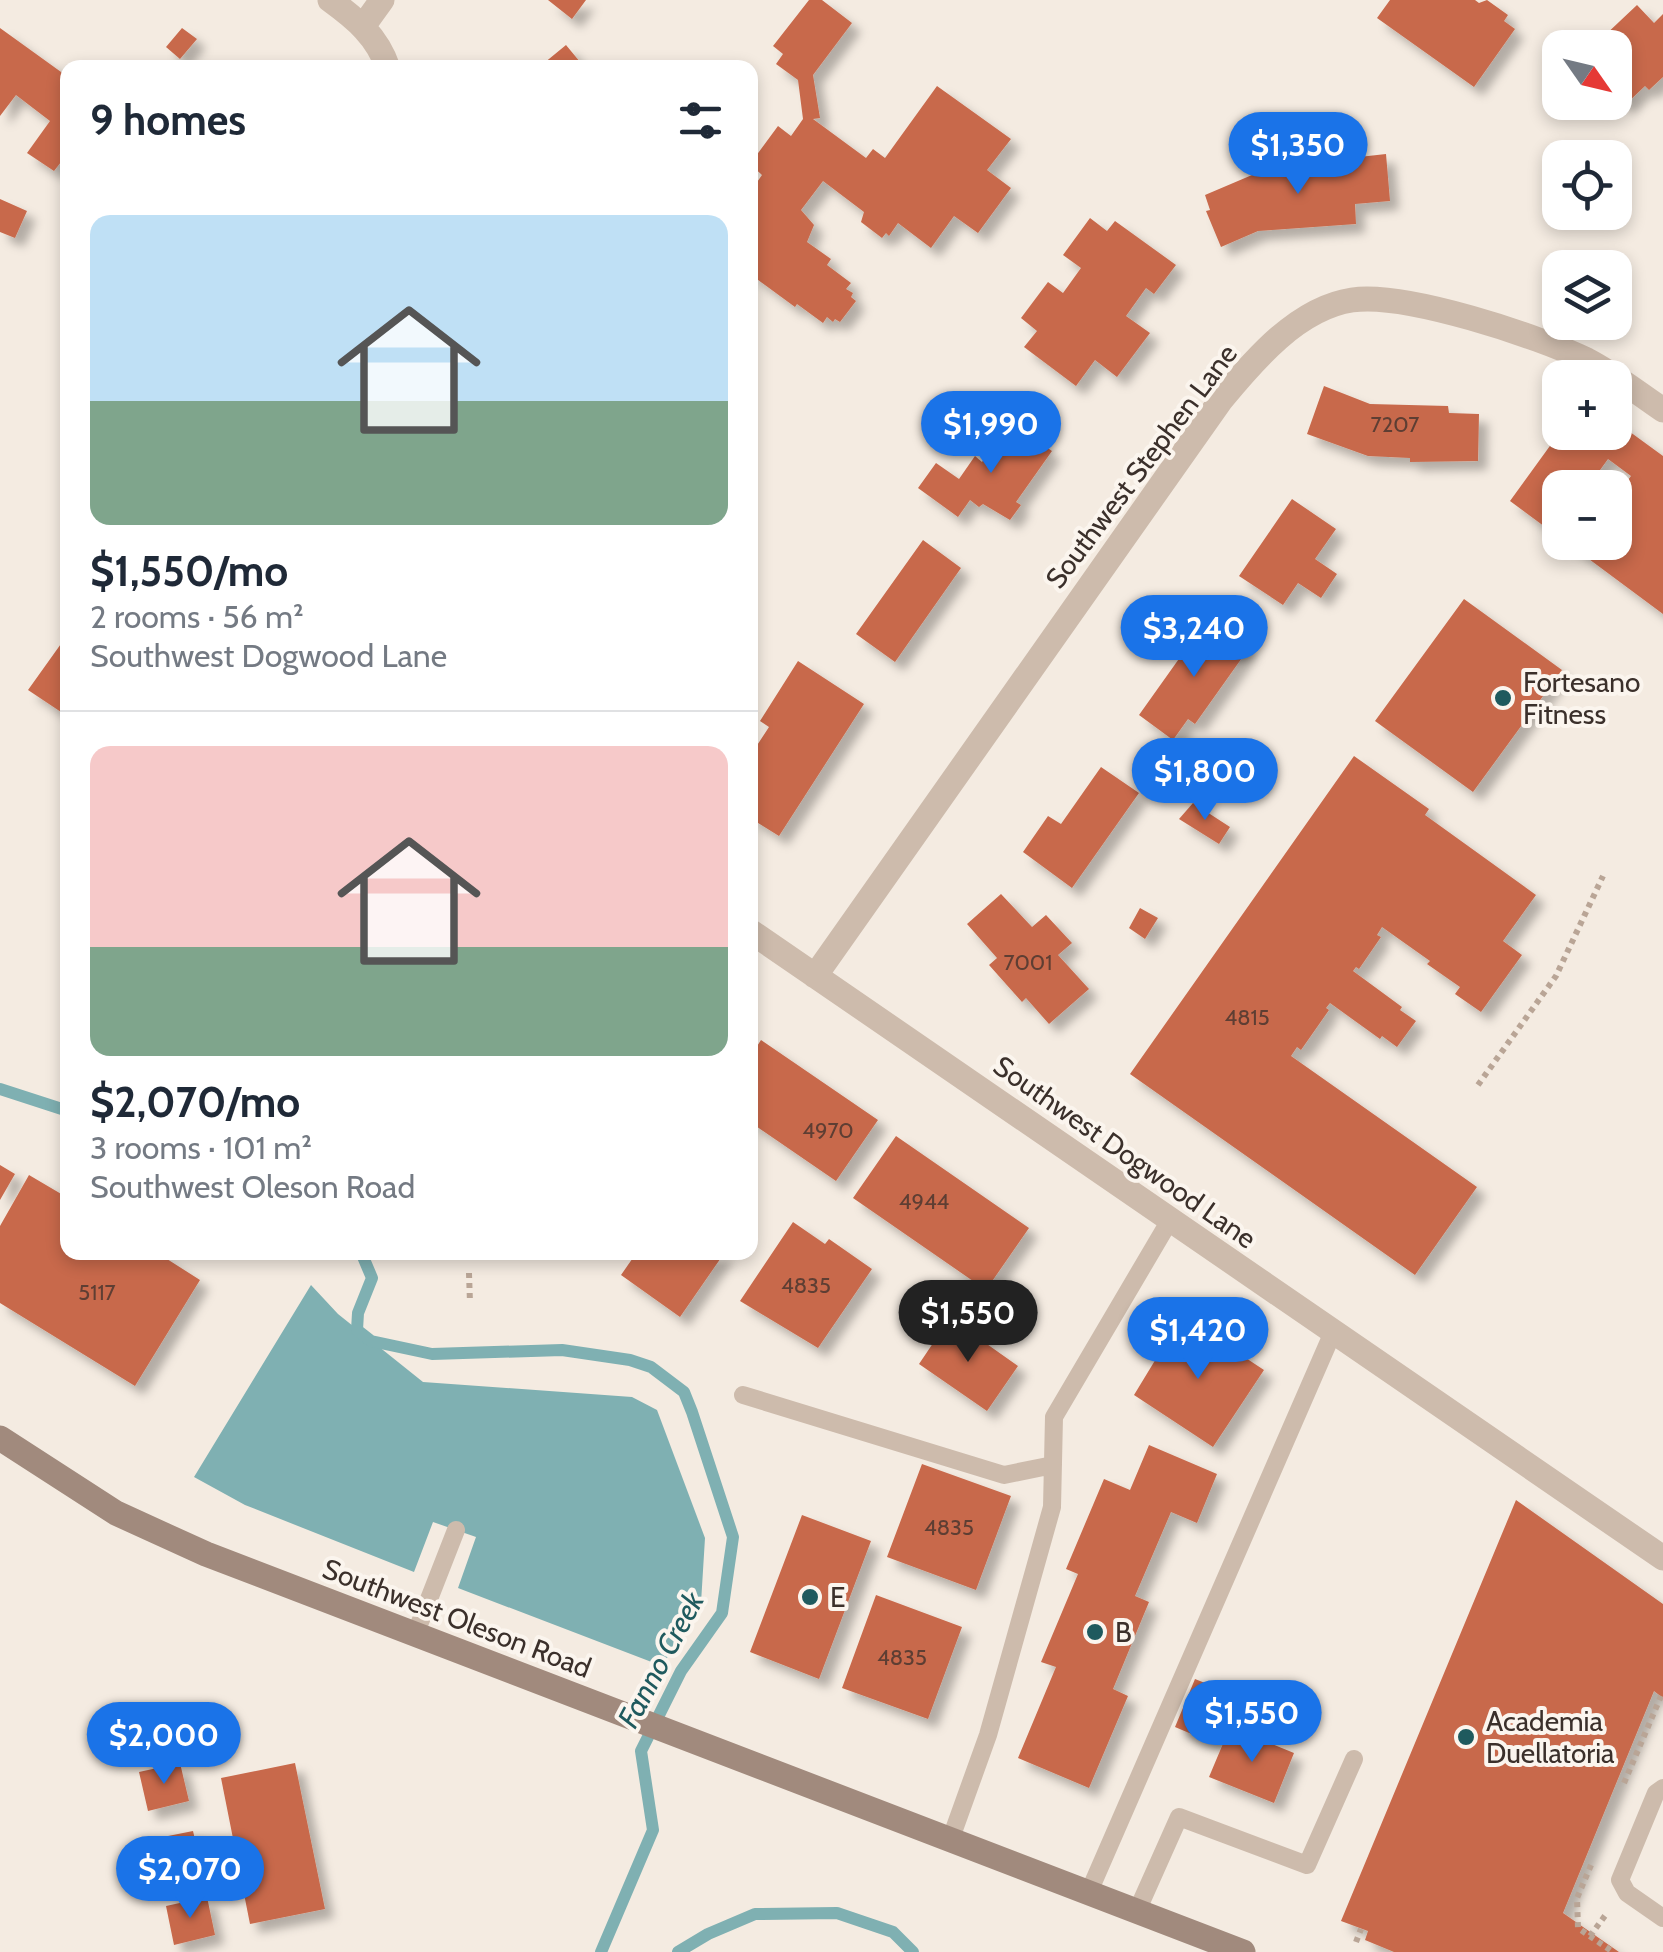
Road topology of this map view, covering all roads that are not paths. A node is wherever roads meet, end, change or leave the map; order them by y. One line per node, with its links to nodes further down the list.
1 (330, 0): 3 (street)
2 (382, 0): 3 (street)
3 (364, 25): 4 (street)
4 (385, 60)
5 (1663, 410): 7 (street, Southwest Stephen Lane)
6 (758, 937): 7 (street, Southwest Dogwood Lane)
7 (815, 976): 8 (street, Southwest Dogwood Lane)
8 (1170, 1220): 9 (street, Southwest Dogwood Lane); 12 (lane)
9 (1333, 1332): 14 (street, Southwest Dogwood Lane); 19 (lane)
10 (744, 1396): 12 (lane)
11 (0, 1438): 15 (main road, Southwest Oleson Road)
12 (1053, 1465): 18 (lane)
13 (456, 1530): 15 (lane)
14 (1663, 1558)
15 (415, 1634): 18 (main road, Southwest Oleson Road)
16 (1354, 1759): 20 (lane)
17 (1663, 1788): 21 (lane)
18 (950, 1838): 19 (main road, Southwest Oleson Road)
19 (1090, 1892): 20 (main road, Southwest Oleson Road)
20 (1138, 1910): 22 (main road, Southwest Oleson Road)
21 (1663, 1918)
22 (1243, 1952)

